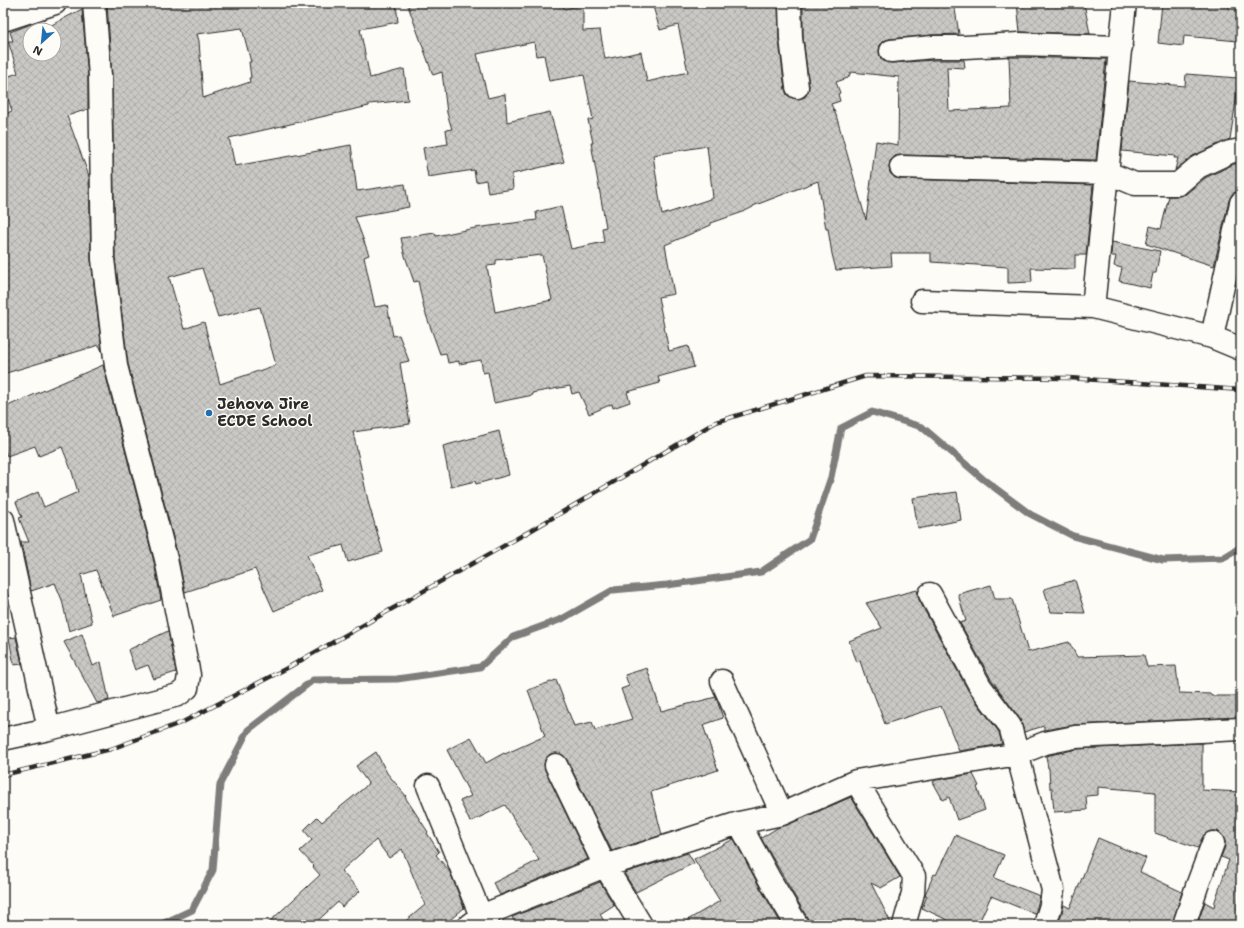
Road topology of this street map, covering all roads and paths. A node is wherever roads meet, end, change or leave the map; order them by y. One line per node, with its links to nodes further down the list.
1 (55, 3): 5 (street)
2 (94, 3): 21 (street)
3 (790, 3): 8 (street)
4 (1126, 3): 6 (street)
5 (3, 20)
6 (1121, 47): 7 (street); 11 (street)
7 (891, 51)
8 (797, 87)
9 (1241, 150): 11 (street)
10 (900, 167): 11 (street)
11 (1108, 173): 14 (street)
12 (1241, 203): 15 (street)
13 (922, 301): 14 (street)
14 (1093, 307): 15 (street)
15 (1212, 337): 16 (street)
16 (1241, 349)
17 (3, 520): 21 (street)
18 (930, 594): 23 (street)
19 (722, 681): 27 (street)
20 (1241, 729): 23 (street)
21 (49, 730): 22 (street)
22 (3, 738)
23 (1018, 754): 25 (street); 35 (street)
24 (556, 765): 30 (street)
25 (856, 781): 27 (street); 34 (street)
26 (428, 786): 31 (street)
27 (782, 814): 28 (street)
28 (739, 823): 30 (street); 33 (street)
29 (1213, 843): 36 (street)
30 (605, 866): 31 (street); 32 (street)
31 (479, 922)
32 (641, 925)
33 (797, 925)
34 (904, 925)
35 (1044, 925)
36 (1184, 925)

